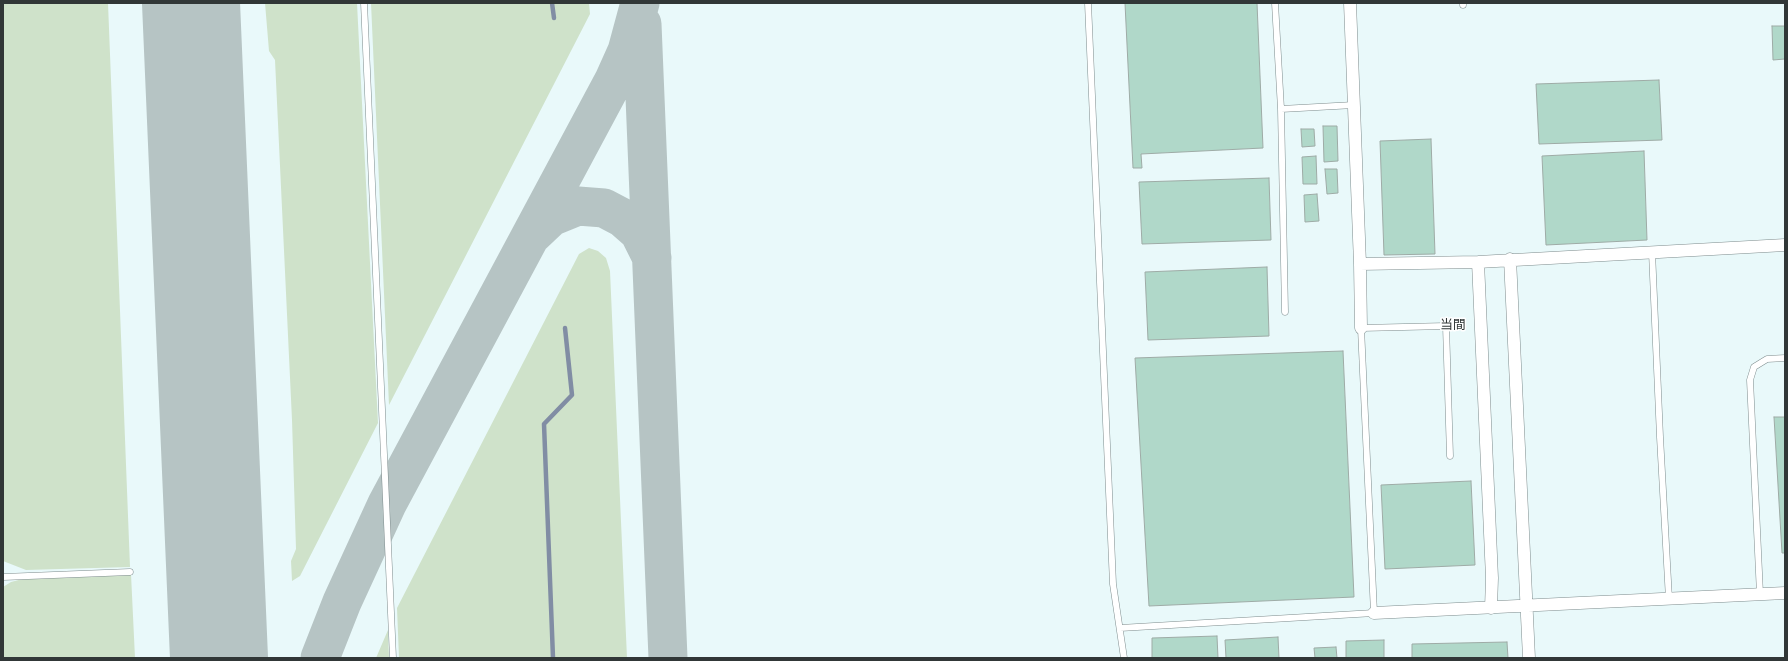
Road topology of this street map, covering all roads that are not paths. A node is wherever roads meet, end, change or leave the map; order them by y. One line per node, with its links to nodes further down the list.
1 (364, 3): 25 (lane)
2 (1088, 3): 24 (lane)
3 (1276, 3): 6 (lane)
4 (1350, 3): 5 (street)
5 (1354, 105): 6 (lane); 11 (street)
6 (1281, 109): 12 (lane)
7 (1785, 245): 8 (street)
8 (1652, 252): 9 (street); 20 (lane)
9 (1510, 259): 10 (street); 21 (street)
10 (1478, 262): 11 (street); 22 (street)
11 (1360, 264): 13 (street)
12 (1285, 312)
13 (1361, 328): 15 (lane); 23 (lane)
14 (1785, 358): 19 (lane)
15 (1450, 456)
16 (130, 572): 17 (lane)
17 (3, 577)
18 (1785, 593): 19 (street)
19 (1760, 594): 20 (street)
20 (1669, 599): 21 (street)
21 (1527, 606): 22 (street); 27 (street)
22 (1491, 608): 23 (street)
23 (1374, 613): 24 (lane)
24 (1120, 628): 26 (lane)
25 (393, 658)
26 (1124, 658)
27 (1529, 658)

